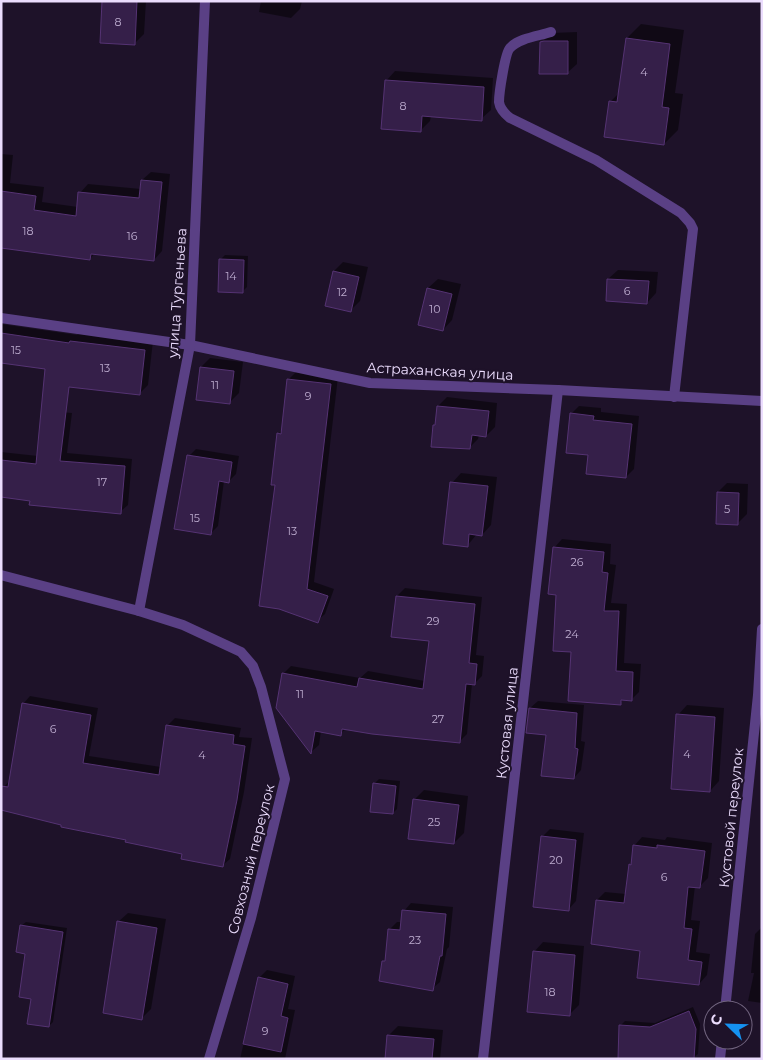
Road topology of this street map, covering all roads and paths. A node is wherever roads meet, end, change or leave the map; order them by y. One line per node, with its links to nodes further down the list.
1 (205, 1): 4 (street, улица Тургеньева)
2 (551, 32): 6 (street)
3 (1, 318): 4 (street, Астраханская улица)
4 (190, 345): 5 (street, Астраханская улица); 9 (street, улица Тургеньева)
5 (558, 390): 6 (street, Астраханская улица); 14 (street, Кустовая улица)
6 (674, 397): 7 (street, Астраханская улица)
7 (762, 401)
8 (1, 575): 9 (street, Совхозный переулок)
9 (140, 611): 13 (street, Совхозный переулок)
10 (762, 630): 11 (street, Кустовой переулок)
11 (760, 695): 12 (street, Кустовой переулок)
12 (726, 1000)
13 (210, 1059)
14 (483, 1059)

